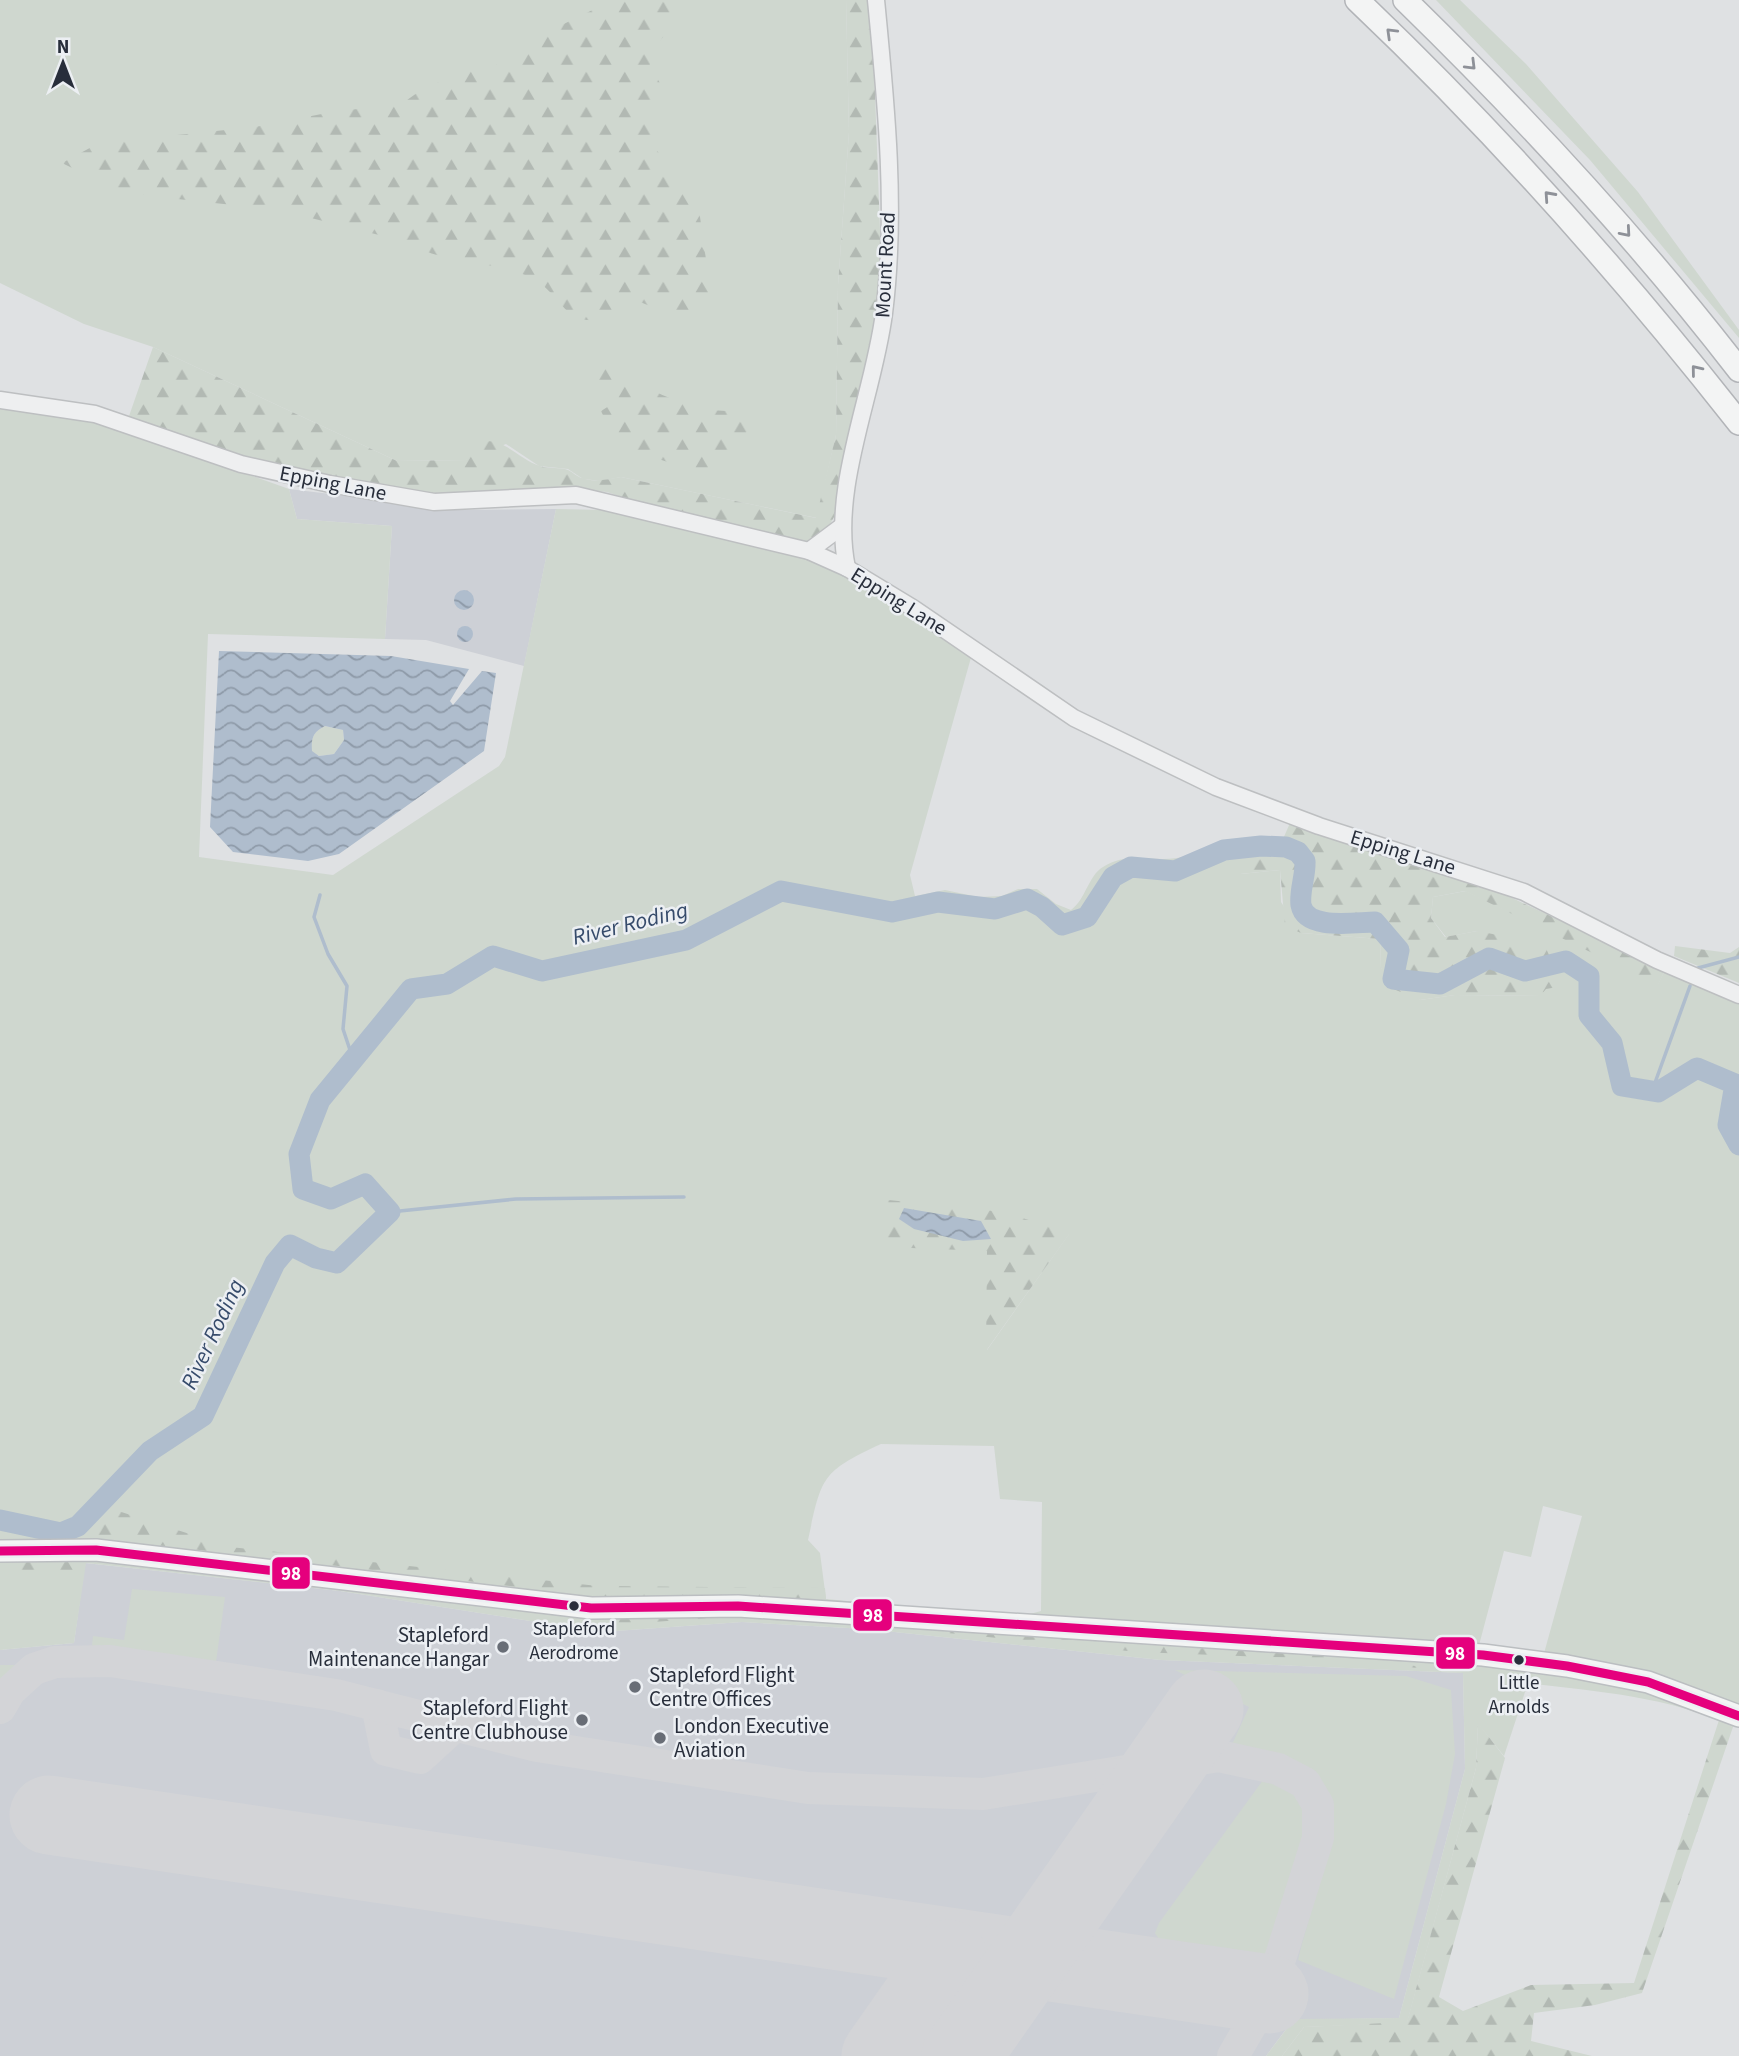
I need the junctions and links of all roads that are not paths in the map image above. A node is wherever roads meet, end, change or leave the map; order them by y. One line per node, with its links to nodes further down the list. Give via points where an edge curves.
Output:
1 (876, 0): 7 (street, Mount Road, via 889,188 887,286)
2 (1357, 0): 6 (highway, one-way to 2, via 1558,206)
3 (1405, 0): 4 (highway, one-way to 4, via 1560,158)
4 (1739, 370)
5 (0, 400): 8 (street, Epping Lane, via 95,414 241,464 330,484 434,502 576,495)
6 (1739, 423)
7 (841, 527): 8 (street); 9 (street, Mount Road)
8 (810, 551): 9 (street, Epping Lane)
9 (846, 568): 10 (street, Epping Lane, via 913,608 1059,709 1216,787 1524,892 1657,960)
10 (1739, 995)
11 (0, 1551): 12 (main road, via 96,1550 591,1608 738,1606 1483,1655 1648,1682)
12 (1739, 1717)

